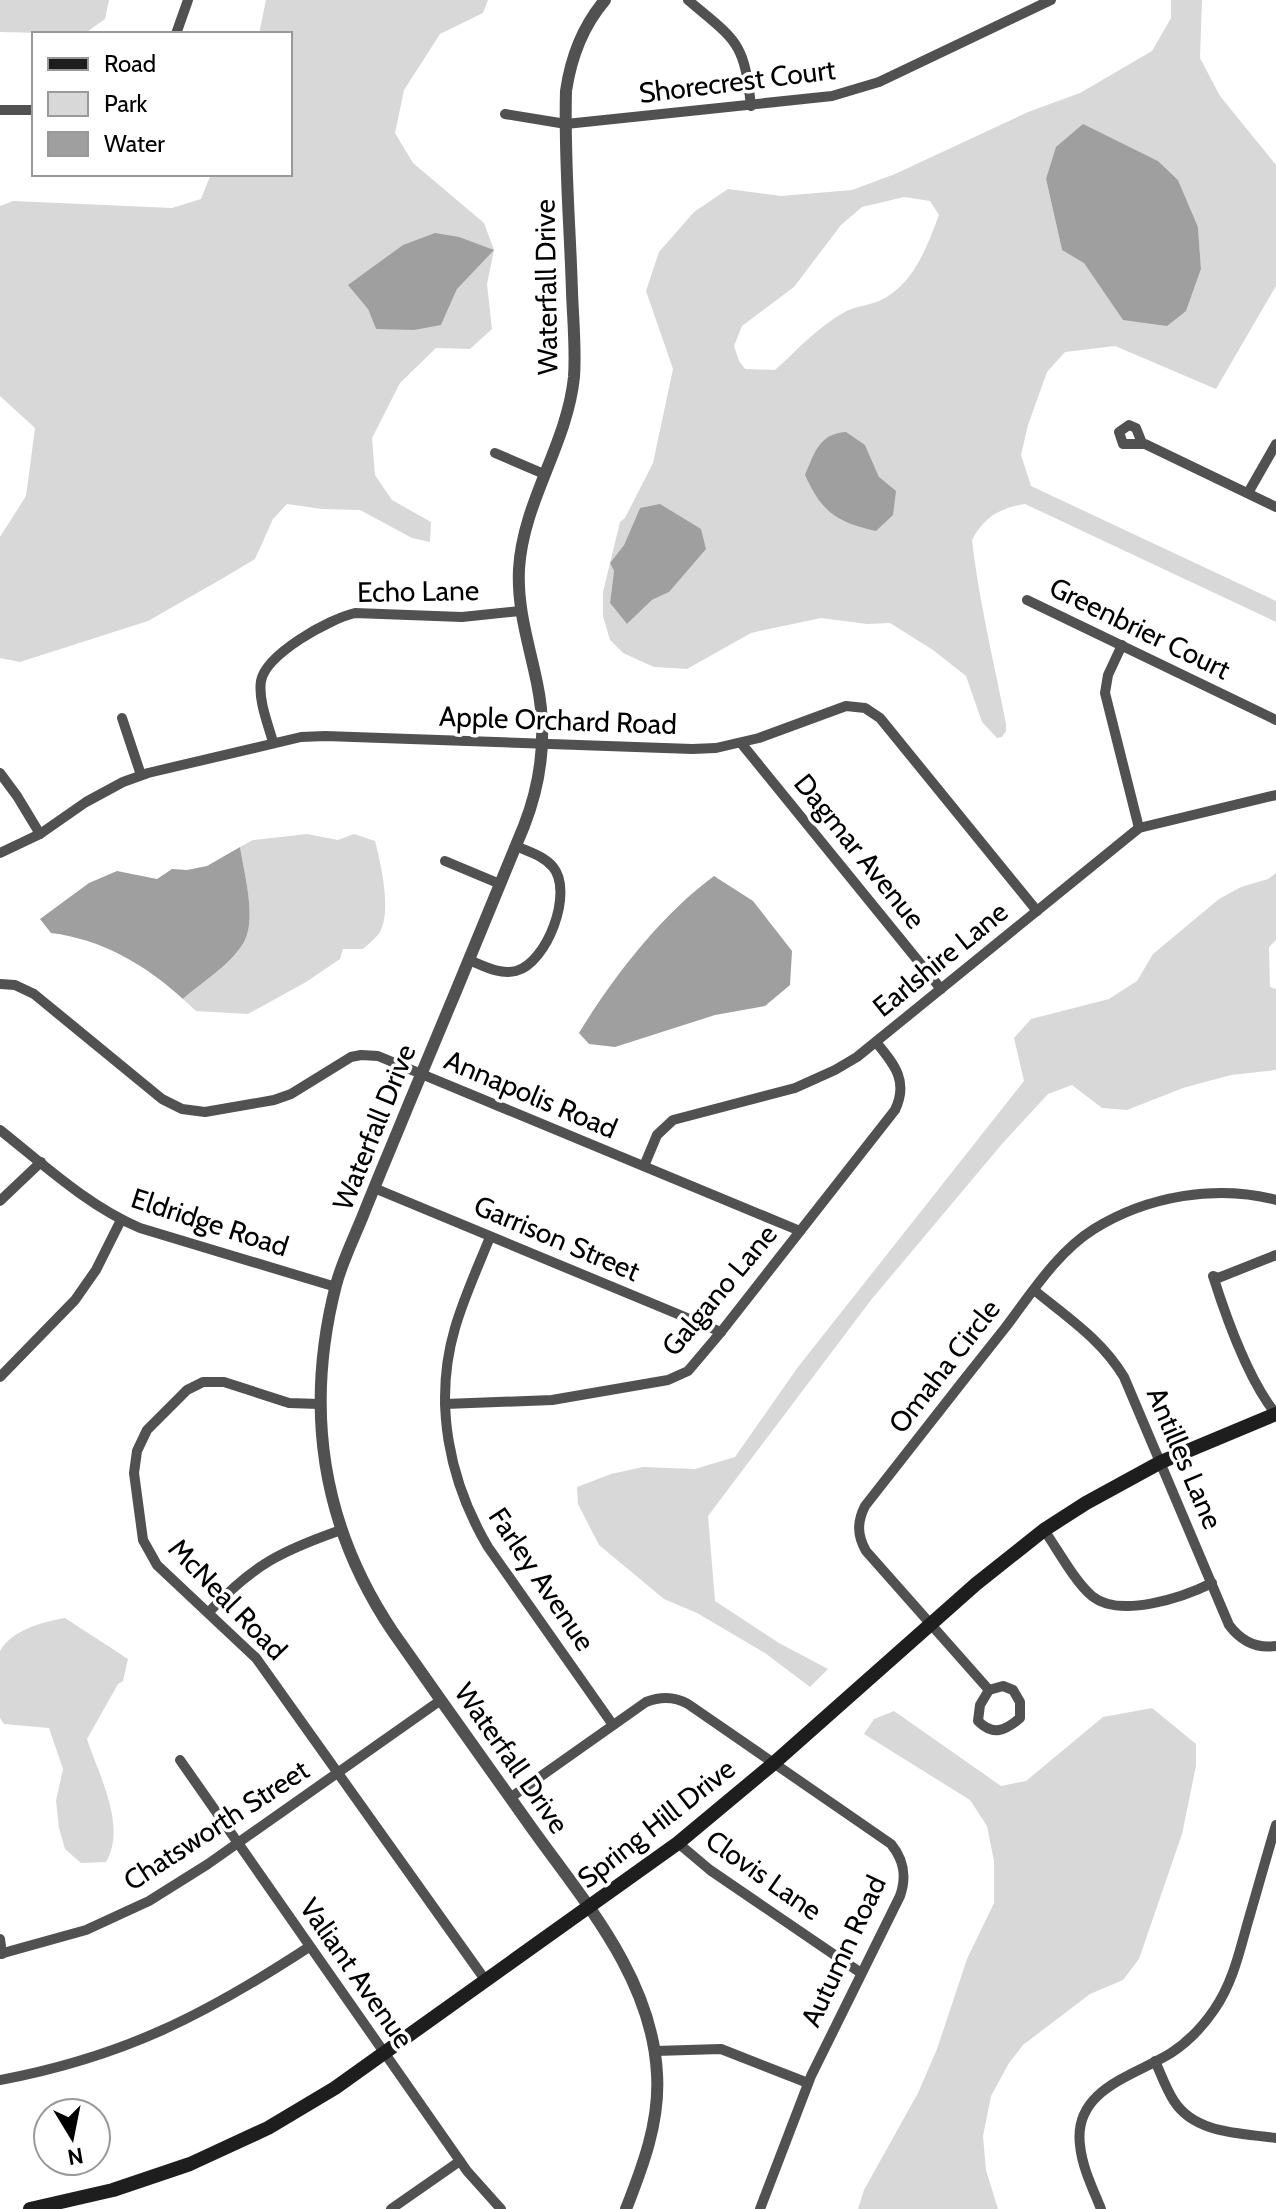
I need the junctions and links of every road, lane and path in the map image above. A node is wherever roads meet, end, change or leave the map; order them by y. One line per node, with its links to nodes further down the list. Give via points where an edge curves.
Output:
1 (188, 0): 5 (street)
2 (605, 0): 10 (street, Waterfall Drive, via 573,55)
3 (688, 0): 6 (street, via 737,45 747,68)
4 (1051, 0): 6 (street, Shorecrest Court, via 854,91)
5 (177, 32)
6 (751, 106): 10 (street, Shorecrest Court)
7 (0, 110): 8 (street)
8 (32, 110)
9 (505, 114): 10 (street, Shorecrest Court)
10 (566, 124): 14 (street, Waterfall Drive, via 574,377 564,424)
11 (1142, 443): 15 (street)
12 (1276, 444): 15 (street)
13 (495, 453): 14 (street)
14 (544, 474): 18 (street, Waterfall Drive, via 521,548)
15 (1248, 493): 16 (street)
16 (1276, 507)
17 (1027, 600): 19 (street, Greenbrier Court)
18 (520, 611): 22 (street, Echo Lane, via 462,617 355,613 338,618 279,654 266,668 261,690); 24 (street, Waterfall Drive, via 541,705)
19 (1122, 645): 21 (street, Greenbrier Court); 28 (street, via 1105,693)
20 (122, 718): 26 (street)
21 (1276, 720)
22 (273, 742): 24 (street, Apple Orchard Road, via 325,736); 26 (street, Apple Orchard Road)
23 (741, 743): 24 (street, Apple Orchard Road, via 692,749); 34 (street, Apple Orchard Road, via 846,706 873,712); 37 (street, Dagmar Avenue)
24 (542, 744): 30 (street, Waterfall Drive, via 537,788)
25 (0, 773): 29 (street)
26 (141, 775): 29 (street, Apple Orchard Road, via 105,790)
27 (1276, 795): 28 (street, Earlshire Lane)
28 (1139, 828): 34 (street, Earlshire Lane)
29 (40, 834): 31 (street, Apple Orchard Road)
30 (516, 846): 33 (street, Waterfall Drive); 35 (street, via 555,868 562,886 541,952 527,966 502,972)
31 (0, 853)
32 (445, 861): 33 (street)
33 (500, 884): 35 (street, Waterfall Drive)
34 (1037, 911): 37 (street, Earlshire Lane)
35 (469, 960): 39 (street, Waterfall Drive)
36 (0, 984): 39 (street, Annapolis Road, via 34,994 162,1099 182,1109 205,1112 282,1098 361,1055 378,1056)
37 (941, 989): 38 (street, Earlshire Lane)
38 (876, 1042): 42 (street, Earlshire Lane, via 815,1080 673,1120 657,1135); 47 (street, Galgano Lane, via 898,1071 900,1100)
39 (422, 1074): 42 (street, Annapolis Road); 43 (street, Waterfall Drive)
40 (0, 1130): 41 (street, Eldridge Road)
41 (41, 1162): 45 (street); 46 (street, Eldridge Road)
42 (644, 1166): 47 (street, Annapolis Road)
43 (374, 1188): 48 (street, Garrison Street); 50 (street, Waterfall Drive)
44 (1276, 1200): 51 (street, Omaha Circle, via 1234,1191 1155,1203 1112,1219 1076,1242)
45 (0, 1201)
46 (121, 1220): 50 (street, Eldridge Road); 53 (street, via 75,1300)
47 (800, 1231): 52 (street, Galgano Lane)
48 (490, 1237): 52 (street, Garrison Street); 55 (street, Farley Avenue, via 454,1332)
49 (1276, 1255): 56 (street, via 1213,1276 1265,1400)
50 (336, 1287): 54 (street, Waterfall Drive)
51 (1034, 1290): 57 (street, Antilles Lane, via 1091,1335 1116,1364); 62 (street, Omaha Circle, via 861,1514 859,1533 866,1551)
52 (721, 1332): 55 (street, Galgano Lane, via 696,1364 668,1380 552,1400)
53 (0, 1377)
54 (319, 1404): 58 (street, Waterfall Drive, via 324,1461); 61 (street, McNeal Road, via 289,1403 224,1382 203,1382 181,1395 141,1441 134,1473 143,1540 157,1565)
55 (445, 1404): 66 (street, Farley Avenue, via 456,1478 476,1526)
56 (1276, 1414): 57 (main road, Spring Hill Drive)
57 (1161, 1462): 59 (main road, Spring Hill Drive); 60 (street, Antilles Lane)
58 (341, 1530): 61 (street, via 255,1568); 65 (street, Waterfall Drive, via 378,1610)
59 (1044, 1530): 60 (street, via 1087,1592 1103,1603 1153,1603); 62 (main road, Spring Hill Drive)
60 (1212, 1583): 63 (street, Antilles Lane, via 1235,1633 1250,1644)
61 (209, 1612): 69 (street, McNeal Road, via 256,1658)
62 (931, 1624): 64 (street, Omaha Circle); 68 (main road, Spring Hill Drive)
63 (1276, 1646)
64 (989, 1690): 64 (street, Omaha Circle, via 1003,1686 1020,1702 1020,1718 1010,1727 987,1730 978,1721)
65 (441, 1700): 69 (street, Chatsworth Street); 70 (street, Waterfall Drive)
66 (613, 1725): 68 (street, Autumn Road, via 646,1702 673,1698); 70 (street)
67 (180, 1760): 73 (street, Valiant Avenue)
68 (774, 1763): 72 (main road, Spring Hill Drive); 78 (street, Autumn Road, via 891,1844 901,1859 903,1888)
69 (338, 1773): 73 (street, Chatsworth Street); 79 (street, McNeal Road)
70 (510, 1798): 74 (street, Waterfall Drive)
71 (1276, 1825): 82 (street, via 1224,1994 1190,2038)
72 (678, 1843): 74 (main road, Spring Hill Drive); 78 (street, Clovis Lane)
73 (237, 1844): 76 (street, Valiant Avenue); 77 (street, Chatsworth Street, via 119,1916 58,1940)
74 (588, 1909): 79 (main road, Spring Hill Drive); 80 (street, Waterfall Drive, via 635,1983)
75 (0, 1939): 77 (street)
76 (309, 1947): 81 (street, Valiant Avenue); 83 (street, via 176,2026 107,2054)
77 (1, 1954)
78 (861, 1973): 84 (street, Autumn Road)
79 (486, 1981): 81 (main road, Spring Hill Drive)
80 (655, 2051): 84 (street, via 721,2049); 90 (street, Waterfall Drive, via 654,2122)
81 (384, 2053): 86 (street, Valiant Avenue); 87 (main road, Spring Hill Drive, via 303,2108 228,2148 139,2182)
82 (1155, 2061): 85 (street, via 1172,2098 1192,2120); 92 (street, via 1106,2087 1084,2113 1080,2147)
83 (0, 2080)
84 (808, 2083): 91 (street, Autumn Road)
85 (1276, 2138)
86 (460, 2161): 88 (street); 89 (street, Valiant Avenue)
87 (30, 2209)
88 (391, 2209)
89 (501, 2209)
90 (626, 2209)
91 (760, 2209)
92 (1101, 2209)

